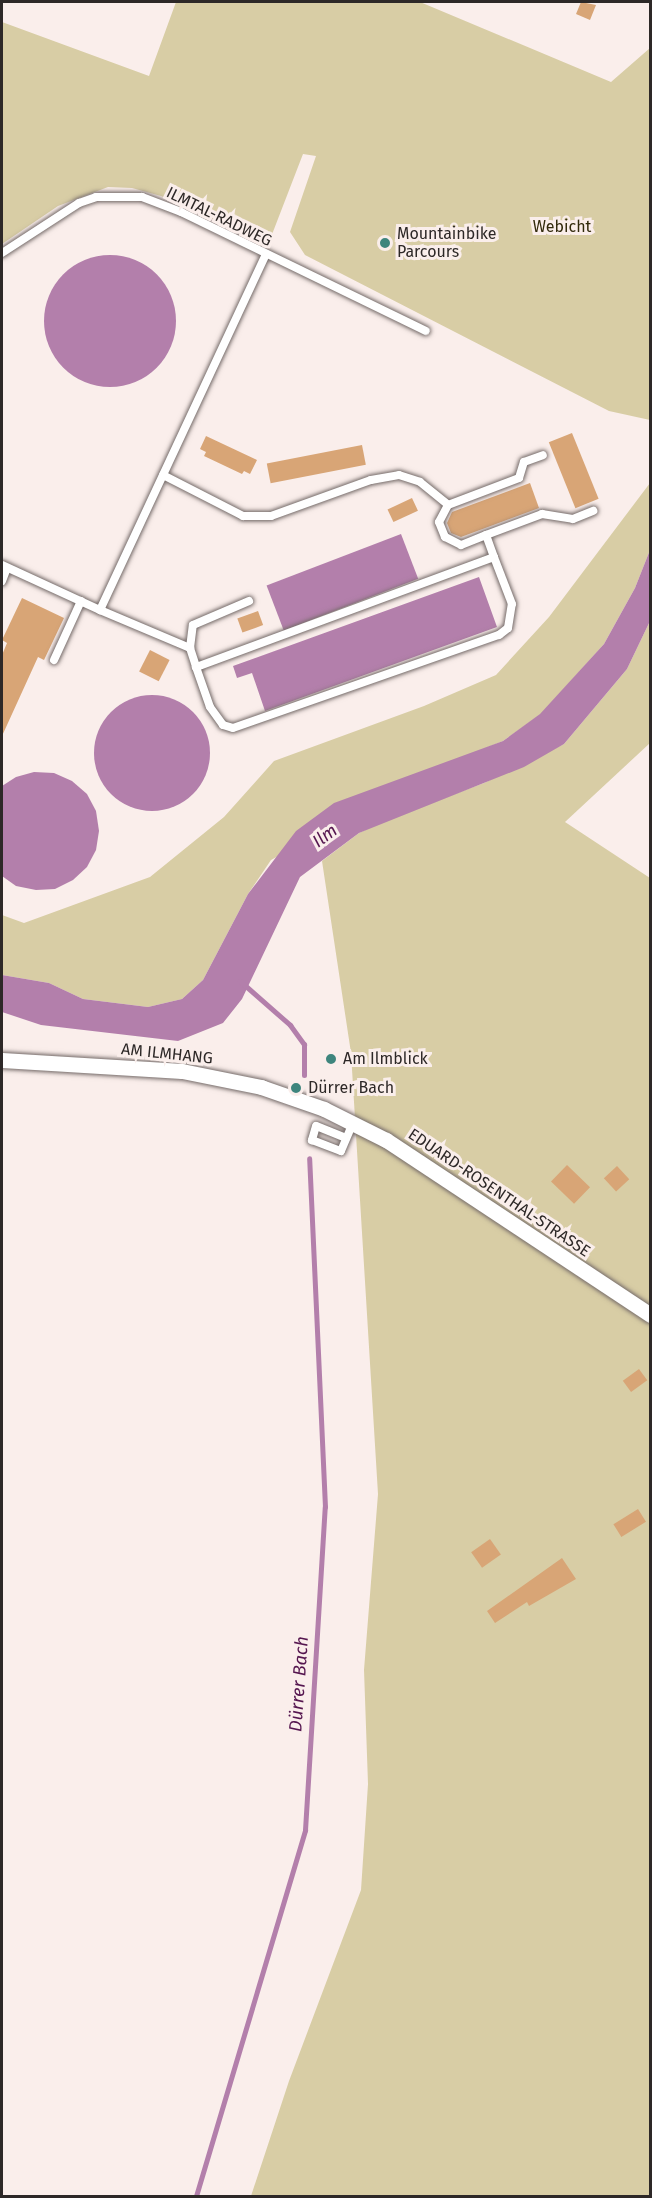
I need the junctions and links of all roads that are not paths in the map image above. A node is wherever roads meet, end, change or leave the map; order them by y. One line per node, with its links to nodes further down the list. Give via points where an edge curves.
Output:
1 (2, 253): 2 (lane, ILMTAL-RADWEG, via 80,203 96,197 128,195 170,207)
2 (266, 254): 3 (lane, ILMTAL-RADWEG); 5 (lane)
3 (426, 331)
4 (543, 455): 6 (lane, via 524,462 519,478)
5 (163, 475): 6 (lane, via 243,516 271,516 372,480 399,475 420,482); 14 (lane)
6 (448, 505): 8 (lane, via 439,522 445,537 461,544)
7 (593, 511): 8 (lane, via 573,519 542,514)
8 (486, 535): 9 (lane)
9 (494, 557): 17 (lane); 17 (lane, via 512,604 508,628 499,635 242,728 224,725 216,717)
10 (4, 566): 11 (lane); 12 (lane)
11 (2, 581)
12 (81, 601): 14 (lane); 16 (lane)
13 (249, 601): 15 (lane, via 193,626)
14 (100, 610): 15 (lane)
15 (190, 648): 17 (lane)
16 (54, 660)
17 (196, 667)
18 (2, 1060): 19 (street, AM ILMHANG, via 182,1071 261,1087)
19 (324, 1109): 20 (street, EDUARD-ROSENTHAL-STRASSE)
20 (353, 1121): 21 (lane); 22 (street, EDUARD-ROSENTHAL-STRASSE)
21 (346, 1138)
22 (651, 1316)

